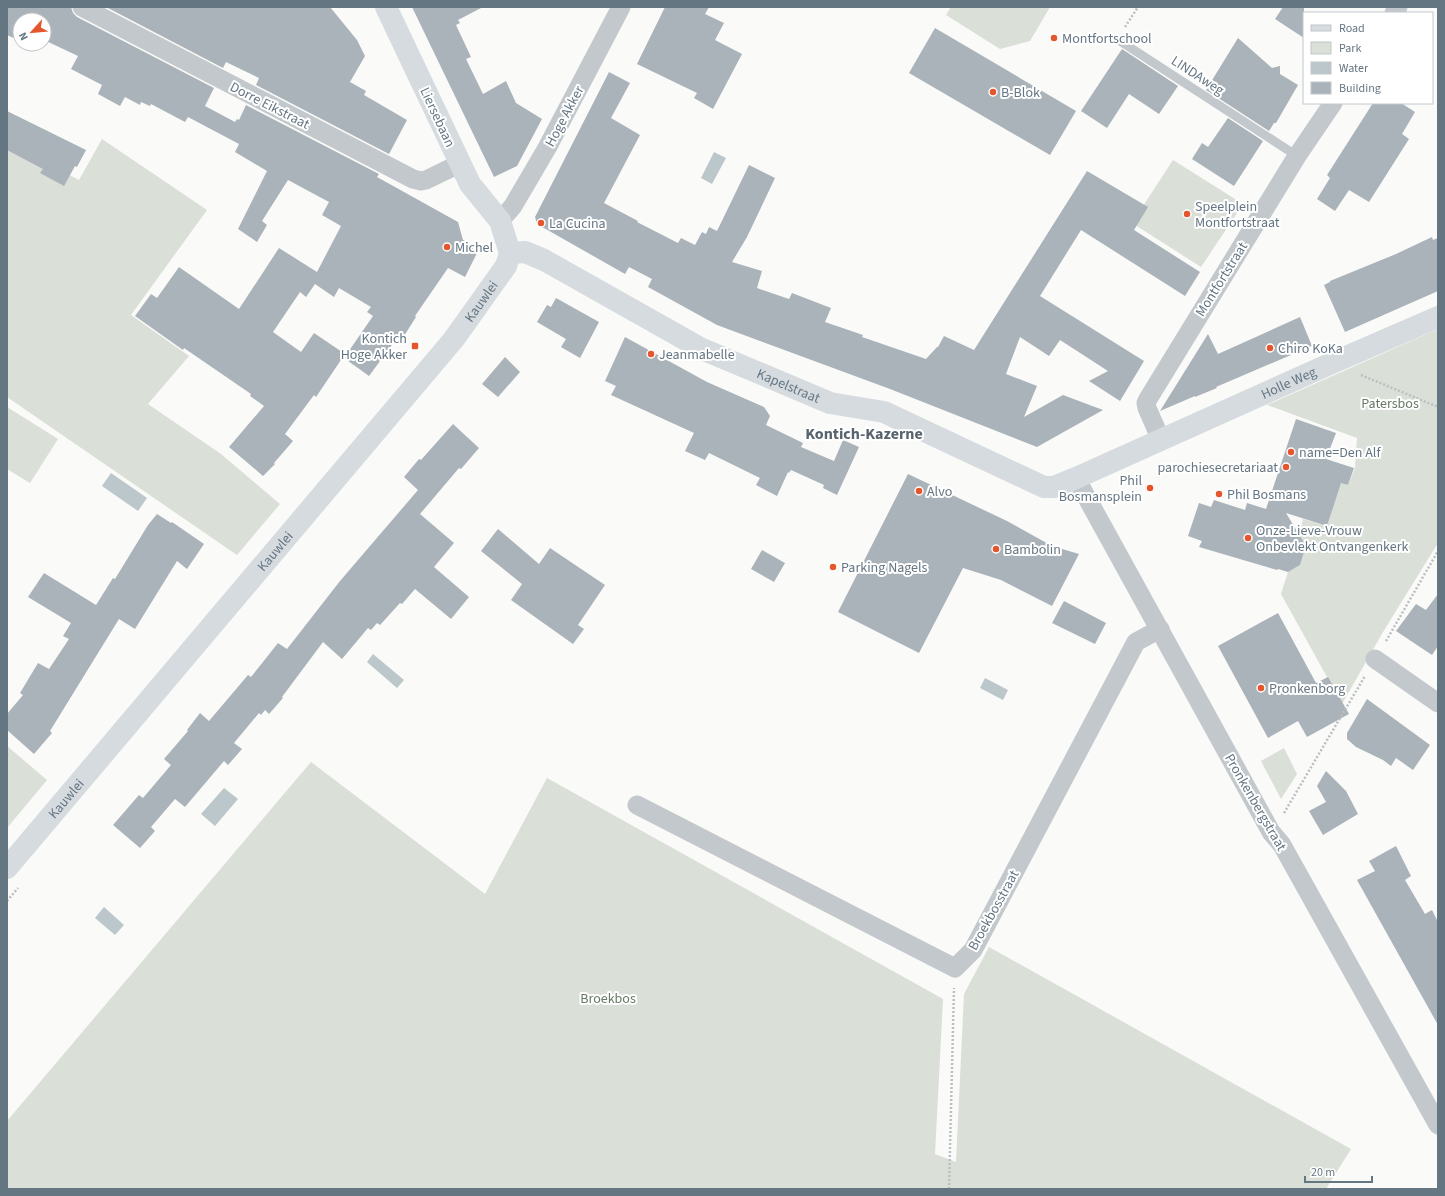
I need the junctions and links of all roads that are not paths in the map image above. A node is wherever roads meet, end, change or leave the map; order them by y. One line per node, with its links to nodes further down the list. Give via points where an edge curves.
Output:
1 (82, 7): 7 (street, Dorre Eikstraat, via 413,179 426,180)
2 (386, 7): 7 (street, Liersebaan)
3 (620, 7): 8 (street, Hoge Akker, via 547,148 513,206)
4 (1117, 39): 6 (lane, LINDAweg)
5 (1332, 104): 6 (street, Montfortstraat)
6 (1297, 156): 11 (street, Montfortstraat, via 1146,403)
7 (459, 164): 8 (street, Liersebaan, via 470,184)
8 (500, 221): 9 (street)
9 (510, 253): 12 (street, Kapelstraat, via 525,252 544,260 702,349 830,403 884,412 1044,487 1054,487); 17 (street, Kauwlei, via 506,266 454,339)
10 (1438, 317): 11 (street, Holle Weg)
11 (1161, 440): 12 (street, Kapelstraat)
12 (1076, 478): 13 (street, Pronkenbergstraat)
13 (1160, 629): 16 (street, Broekbosstraat, via 1136,642 972,950 955,968); 18 (street, Pronkenbergstraat, via 1271,832 1282,845)
14 (1375, 659): 15 (street)
15 (1438, 704)
16 (637, 805)
17 (7, 868)
18 (1438, 1125)

